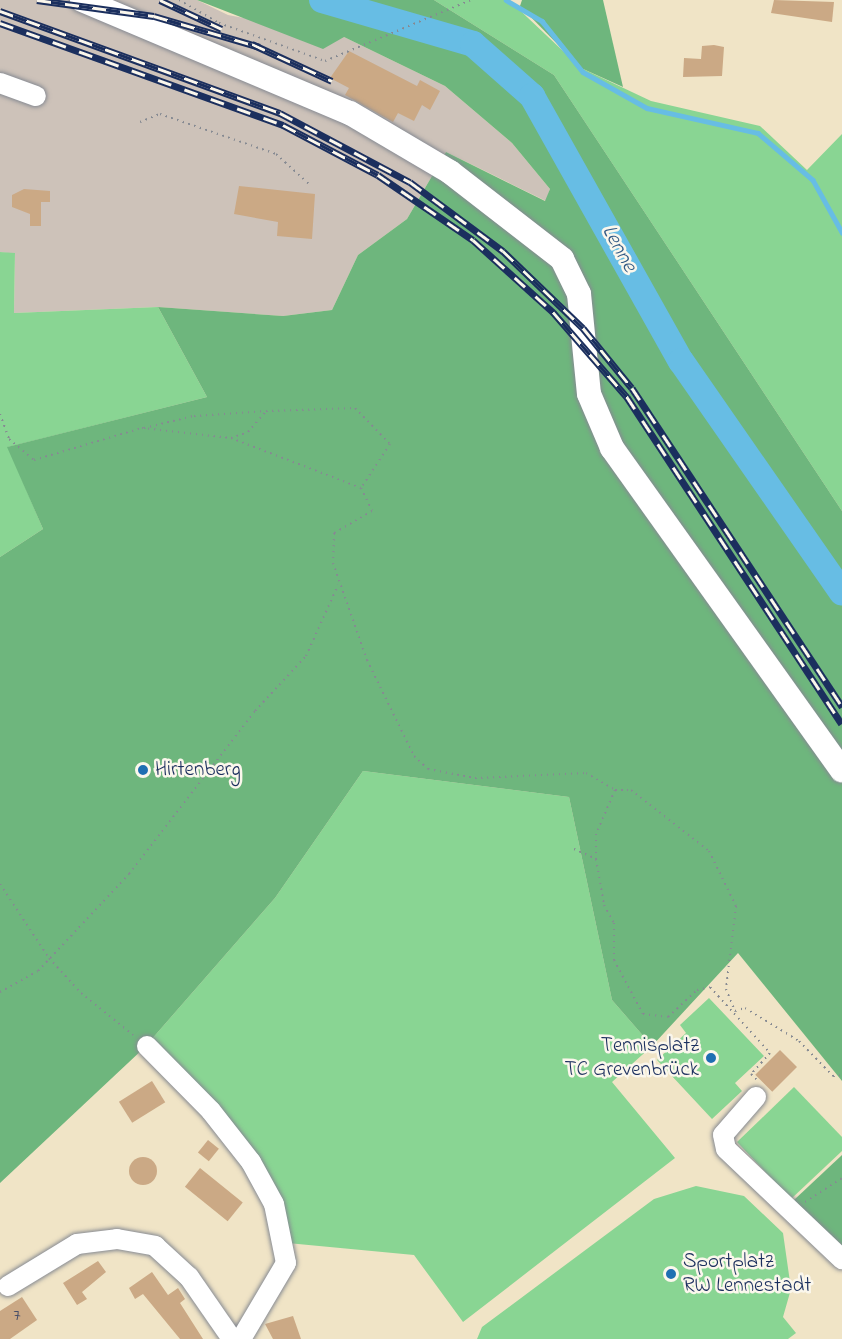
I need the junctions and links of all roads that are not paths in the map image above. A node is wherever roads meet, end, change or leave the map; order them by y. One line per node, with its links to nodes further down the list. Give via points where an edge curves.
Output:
1 (82, 0): 4 (main road, via 350,113 450,172 554,252 579,294 588,394 612,448)
2 (0, 83): 3 (street)
3 (36, 96)
4 (842, 770)
5 (147, 1046): 10 (street, via 218,1120 251,1162 274,1204 286,1263)
6 (756, 1097): 7 (street, via 723,1134 737,1162)
7 (842, 1259)
8 (8, 1286): 9 (street, via 77,1244 117,1239 155,1246 189,1277)
9 (232, 1339)
10 (241, 1339)

